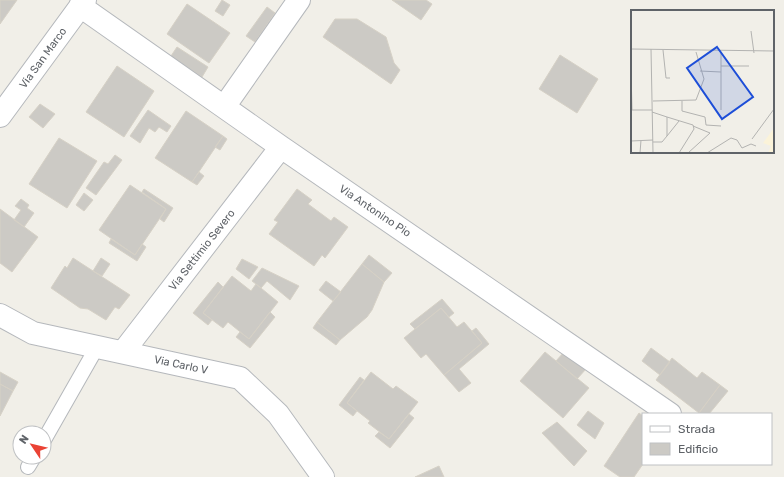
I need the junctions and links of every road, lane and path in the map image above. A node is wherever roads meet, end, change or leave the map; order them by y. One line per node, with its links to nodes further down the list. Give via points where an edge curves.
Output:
1 (299, 0): 3 (street)
2 (83, 3): 3 (street, Via Antonino Pio); 4 (street, Via San Marco)
3 (224, 107): 5 (street, Via Antonino Pio)
4 (0, 116)
5 (282, 147): 8 (street, Via Settimio Severo); 9 (street, Via Antonino Pio)
6 (0, 315): 7 (street, Via Carlo V, via 33,333)
7 (97, 347): 8 (street, Via Carlo V); 10 (lane)
8 (123, 352): 11 (street, Via Carlo V, via 240,378 278,414)
9 (669, 413)
10 (52, 426)
11 (323, 477)

